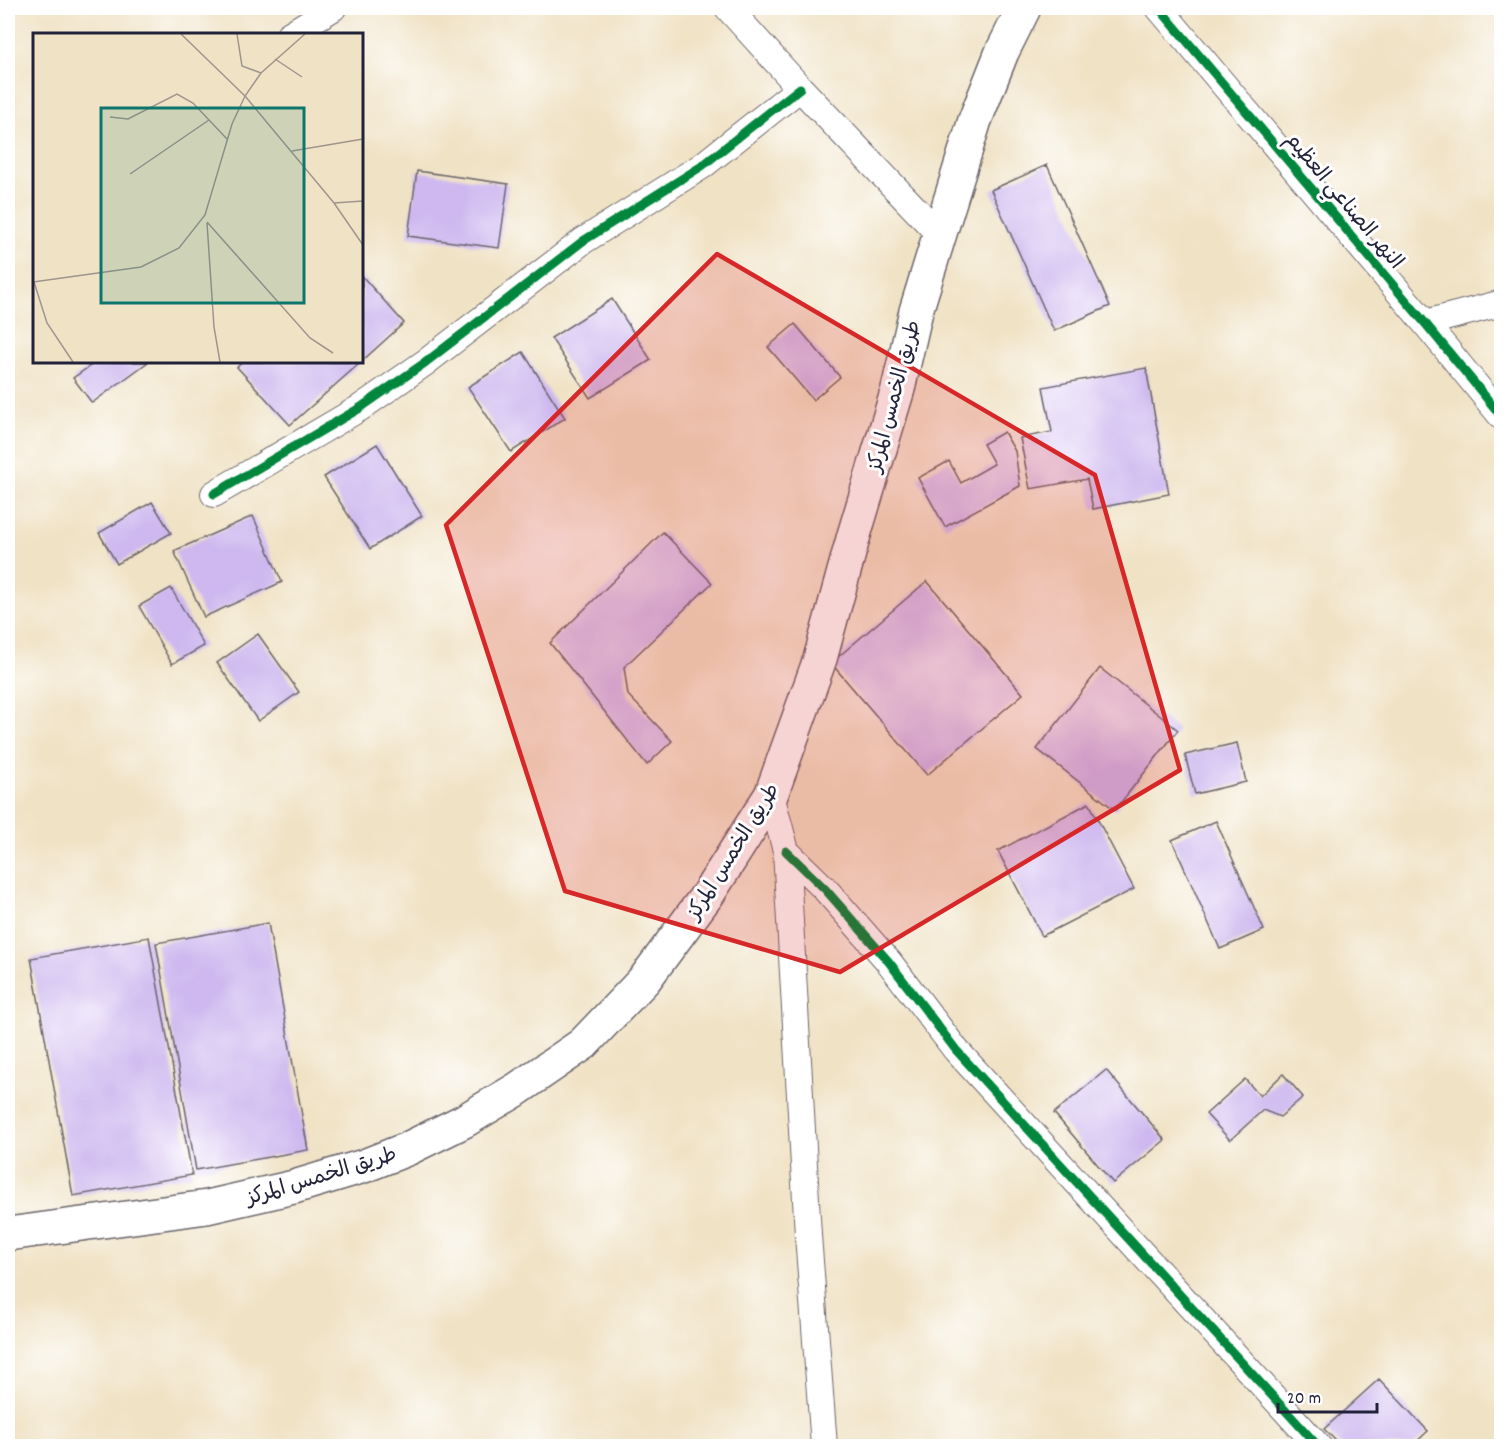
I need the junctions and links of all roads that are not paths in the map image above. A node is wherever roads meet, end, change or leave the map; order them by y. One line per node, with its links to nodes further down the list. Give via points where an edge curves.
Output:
1 (333, 8): 5 (street)
2 (728, 8): 6 (street)
3 (1024, 8): 7 (main road, طريق الخمس المركز, via 975,120)
4 (1159, 8): 9 (street, النهر الصناعي العظيم)
5 (292, 33)
6 (800, 88): 7 (street); 11 (street, via 702,166 583,241 426,362)
7 (939, 234): 12 (main road, طريق الخمس المركز, via 820,659)
8 (1502, 303): 9 (street)
9 (1425, 323): 10 (street, النهر الصناعي العظيم)
10 (1502, 417)
11 (214, 494)
12 (771, 795): 13 (street); 14 (main road, طريق الخمس المركز, via 708,894 645,979 583,1044 464,1121 364,1166 294,1187 207,1207)
13 (786, 851): 15 (street); 16 (street, via 889,962 956,1050)
14 (8, 1234)
15 (824, 1446)
16 (1318, 1446)

